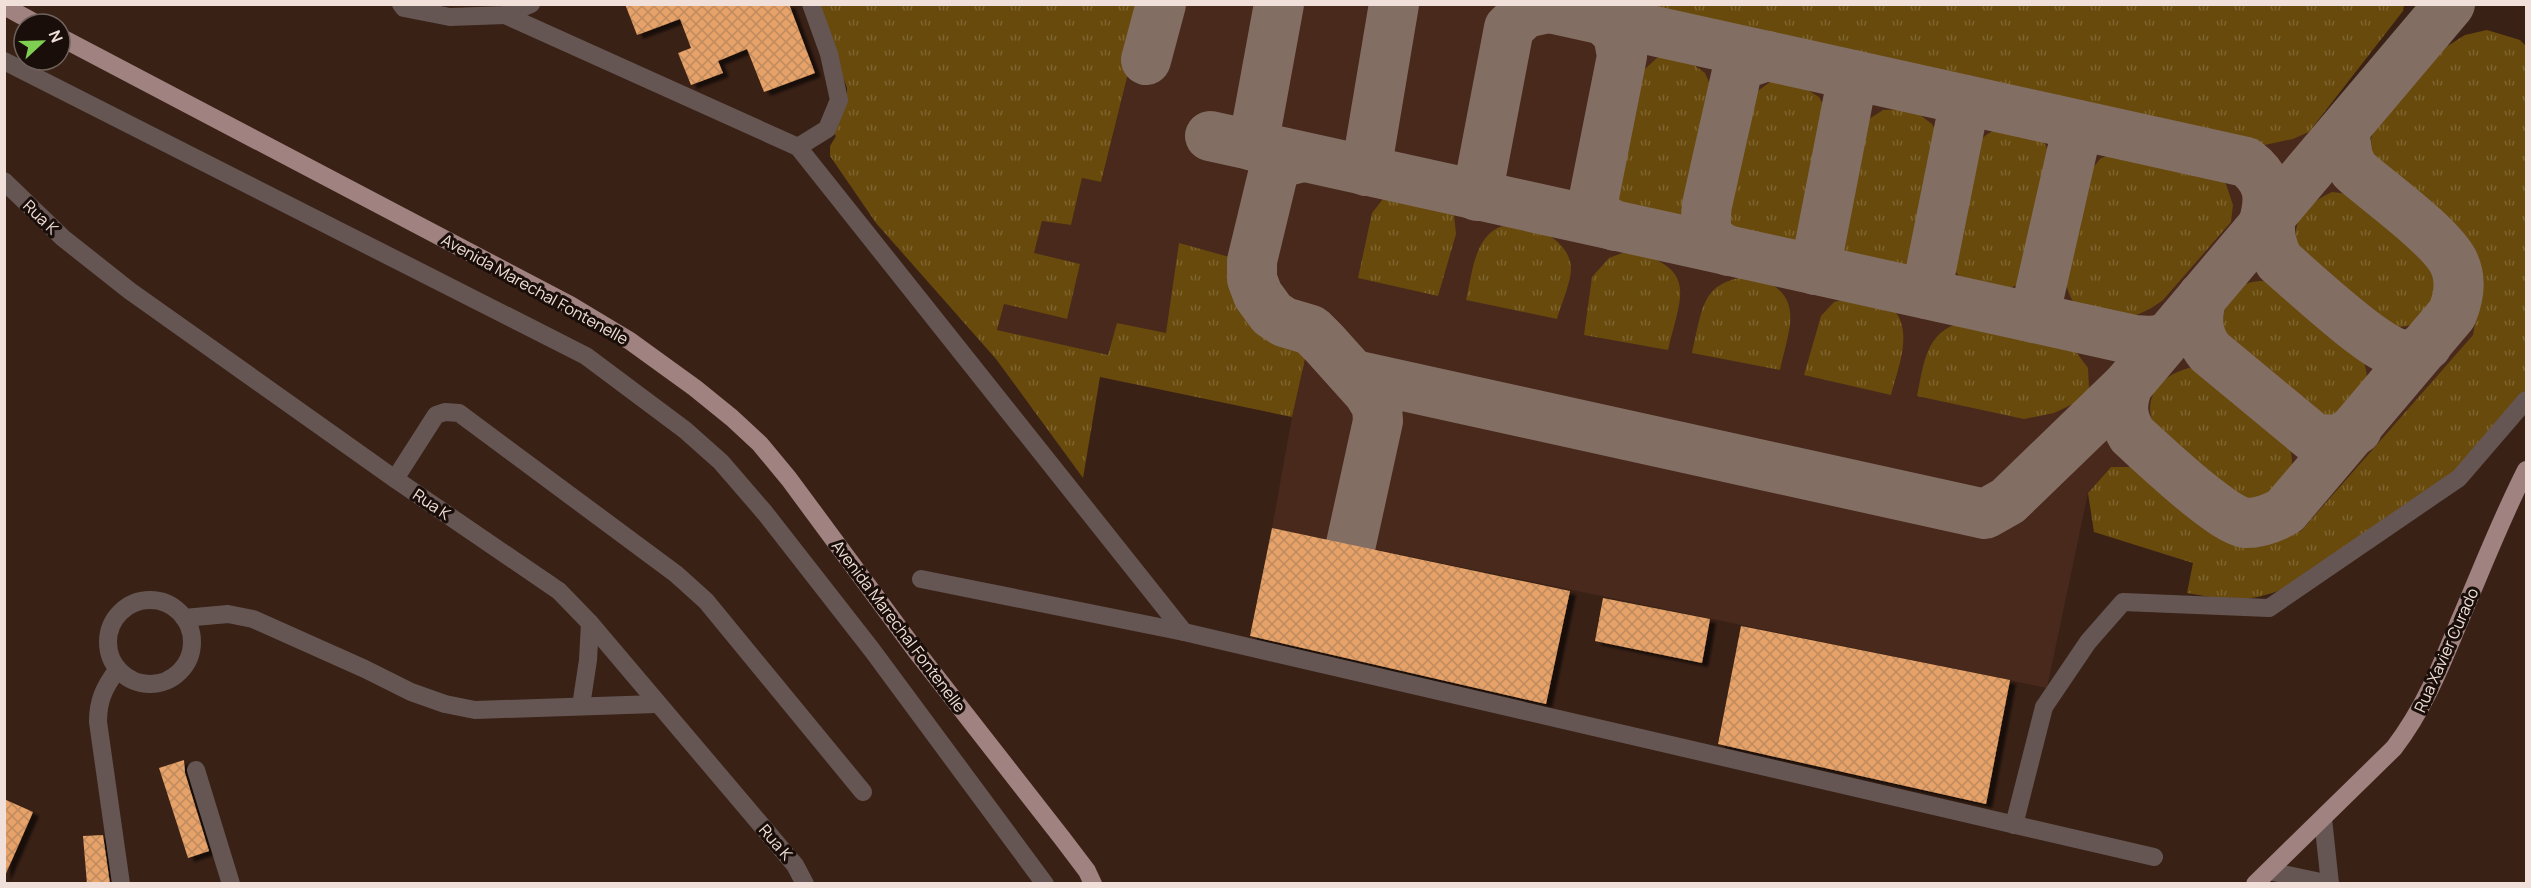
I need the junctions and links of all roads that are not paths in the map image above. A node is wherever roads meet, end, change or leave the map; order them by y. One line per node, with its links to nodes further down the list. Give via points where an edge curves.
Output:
1 (401, 4): 4 (street, via 404,8 450,17)
2 (531, 4): 4 (street)
3 (812, 4): 7 (street, via 839,100 827,129)
4 (505, 15): 7 (street)
5 (72, 43): 29 (main road, Avenida Marechal Fontenelle, via 570,305 630,341 732,418 789,479 1087,871)
6 (4, 61): 28 (street, via 586,356 686,430 721,462 759,506)
7 (798, 147): 15 (street)
8 (4, 181): 11 (street, Rua K, via 63,238 130,291)
9 (2526, 400): 22 (street, via 2459,478 2269,608 2123,602 2088,642 2044,707)
10 (2526, 470): 21 (main road, Rua Xavier Curado, via 2412,725)
11 (395, 478): 14 (street, Rua K, via 559,591); 20 (street, via 436,415 459,413 676,574 706,601)
12 (921, 579): 15 (street)
13 (184, 618): 16 (street, via 193,640 190,657 181,672 166,682 148,685 131,681); 16 (street, via 174,607 155,599 134,602 117,613 108,631 108,652); 18 (street, via 228,614 253,619 445,704 475,710)
14 (590, 623): 17 (street, Rua K); 18 (street)
15 (1184, 632): 22 (street)
16 (117, 670): 25 (street, via 98,703 98,722)
17 (656, 704): 18 (street); 27 (street, Rua K, via 795,865)
18 (581, 706)
19 (196, 770): 26 (street)
20 (862, 792)
21 (2323, 819): 24 (main road, Rua Xavier Curado); 31 (street)
22 (2014, 825): 23 (street)
23 (2154, 857)
24 (2269, 871): 30 (main road, Rua Xavier Curado); 31 (street)
25 (122, 884)
26 (231, 884)
27 (806, 884)
28 (1045, 884)
29 (1093, 884)
30 (2255, 884)
31 (2330, 884)

